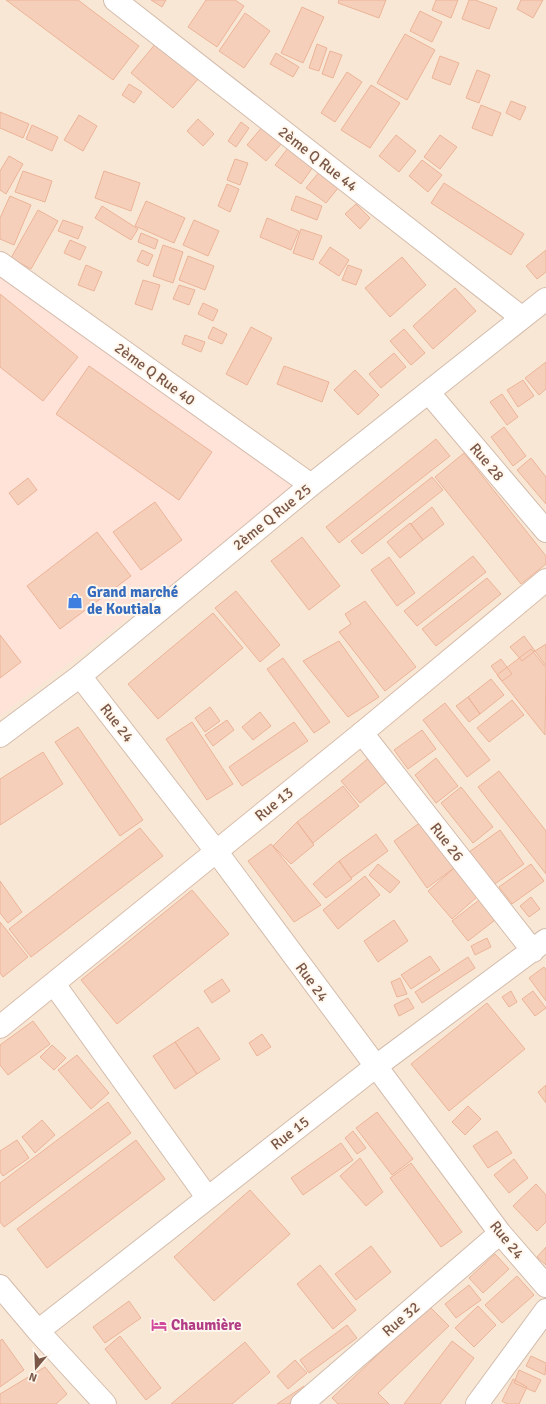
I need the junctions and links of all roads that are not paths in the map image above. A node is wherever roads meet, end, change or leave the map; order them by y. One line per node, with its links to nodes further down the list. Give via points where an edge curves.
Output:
1 (115, 0): 4 (street, 2ème Q Rue 44)
2 (0, 262): 6 (street, 2ème Q Rue 40)
3 (546, 299): 4 (street, 2ème Q Rue 25)
4 (521, 317): 5 (street, 2ème Q Rue 25)
5 (429, 393): 6 (street, 2ème Q Rue 25); 7 (street, Rue 28)
6 (311, 485): 9 (street, 2ème Q Rue 25)
7 (546, 531)
8 (546, 580): 10 (street, Rue 13)
9 (80, 676): 11 (street, 2ème Q Rue 25); 12 (street, Rue 24)
10 (362, 733): 12 (street, Rue 13); 13 (street, Rue 26)
11 (0, 736)
12 (216, 851): 14 (street, Rue 13); 16 (street, Rue 24)
13 (540, 945): 16 (street, Rue 15)
14 (54, 984): 15 (street, Rue 13); 17 (street)
15 (0, 1027)
16 (375, 1067): 17 (street, Rue 15); 18 (street, Rue 24)
17 (207, 1197): 22 (street, Rue 15)
18 (500, 1233): 20 (street, Rue 24); 24 (street, Rue 32)
19 (0, 1286): 22 (street)
20 (546, 1286)
21 (546, 1310): 25 (street)
22 (38, 1331): 23 (street)
23 (105, 1404)
24 (302, 1404)
25 (477, 1404)

